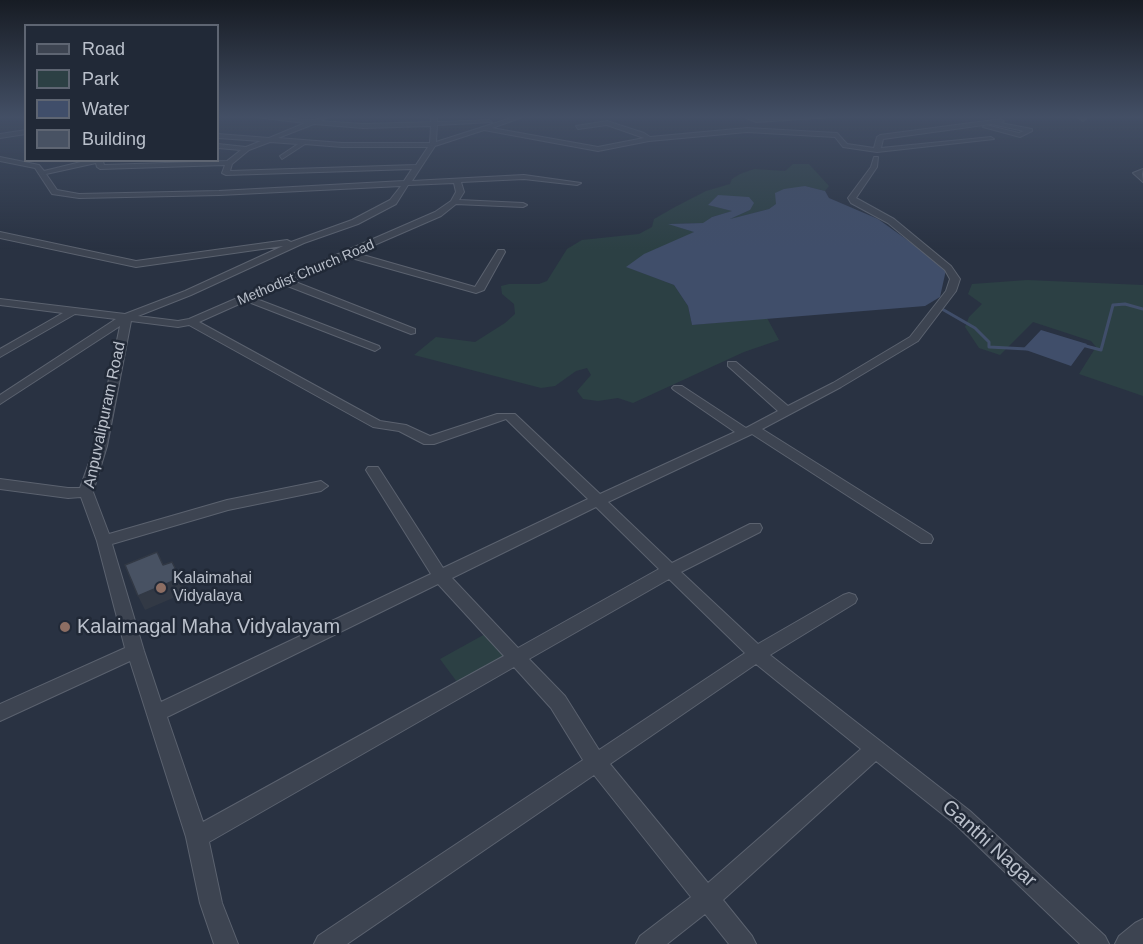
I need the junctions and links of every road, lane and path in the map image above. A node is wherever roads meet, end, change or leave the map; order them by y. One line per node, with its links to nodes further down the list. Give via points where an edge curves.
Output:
1 (8, 161): 10 (street)
2 (232, 161): 8 (street)
3 (421, 161): 9 (street)
4 (875, 161): 36 (street, via 852,198 891,221 948,268 955,279 951,291 914,339)
5 (56, 162): 10 (street)
6 (89, 162): 10 (street)
7 (101, 162): 8 (street, via 100,167)
8 (229, 163): 12 (street, via 226,173)
9 (416, 167): 12 (street); 15 (street)
10 (40, 169): 17 (street, via 55,192 63,195)
11 (1143, 171): 14 (street, via 1137,173)
12 (236, 175): 17 (street)
13 (457, 180): 15 (street); 16 (street, via 535,177); 18 (street, via 460,192)
14 (1143, 180)
15 (406, 182): 17 (street); 21 (street, via 393,202 355,222)
16 (577, 183)
17 (227, 193)
18 (454, 202): 19 (street); 23 (street, Methodist Church Road, via 438,214)
19 (523, 205)
20 (0, 235): 21 (street, via 136,264)
21 (301, 241): 28 (street)
22 (501, 252): 23 (street, via 481,288 476,290)
23 (348, 254): 24 (street, Methodist Church Road)
24 (284, 281): 25 (street, Methodist Church Road); 30 (street)
25 (246, 298): 29 (street, Methodist Church Road); 31 (street)
26 (0, 302): 27 (street, Methodist Church Road)
27 (72, 312): 28 (street, Methodist Church Road); 32 (street)
28 (127, 317): 29 (street, Methodist Church Road, via 178,324); 35 (street); 41 (street, Anpuvalipuram Road, via 101,446)
29 (191, 322): 42 (street, Ganthi Nagar, via 377,424 402,428 429,441 506,417)
30 (411, 332)
31 (375, 348)
32 (0, 354)
33 (732, 364): 36 (street)
34 (678, 388): 37 (street)
35 (0, 400)
36 (786, 411): 37 (street)
37 (749, 431): 42 (street); 44 (street)
38 (373, 470): 47 (street)
39 (0, 484): 41 (street, via 68,494)
40 (321, 486): 45 (street, via 227,505)
41 (86, 492): 45 (street, Anpuvalipuram Road)
42 (597, 501): 46 (street, Ganthi Nagar); 47 (street)
43 (755, 528): 46 (street)
44 (926, 539)
45 (104, 541): 49 (street, Anpuvalipuram Road)
46 (671, 570): 50 (street, Ganthi Nagar); 51 (street)
47 (441, 577): 51 (street); 53 (street)
48 (849, 599): 50 (street)
49 (135, 651): 52 (street); 53 (street, Anpuvalipuram Road)
50 (756, 654): 54 (street, Ganthi Nagar); 55 (street)
51 (517, 656): 55 (street, via 558,702); 56 (street)
52 (0, 712)
53 (157, 714): 56 (street, Anpuvalipuram Road)
54 (876, 748): 57 (street); 63 (street, Ganthi Nagar, via 963,818)
55 (595, 761): 57 (street); 60 (street)
56 (197, 837): 59 (street, Anpuvalipuram Road, via 211,903)
57 (708, 898): 61 (street); 62 (street)
58 (1143, 931): 64 (street)
59 (226, 944)
60 (326, 944)
61 (648, 944)
62 (744, 944)
63 (1097, 944)
64 (1127, 944)

